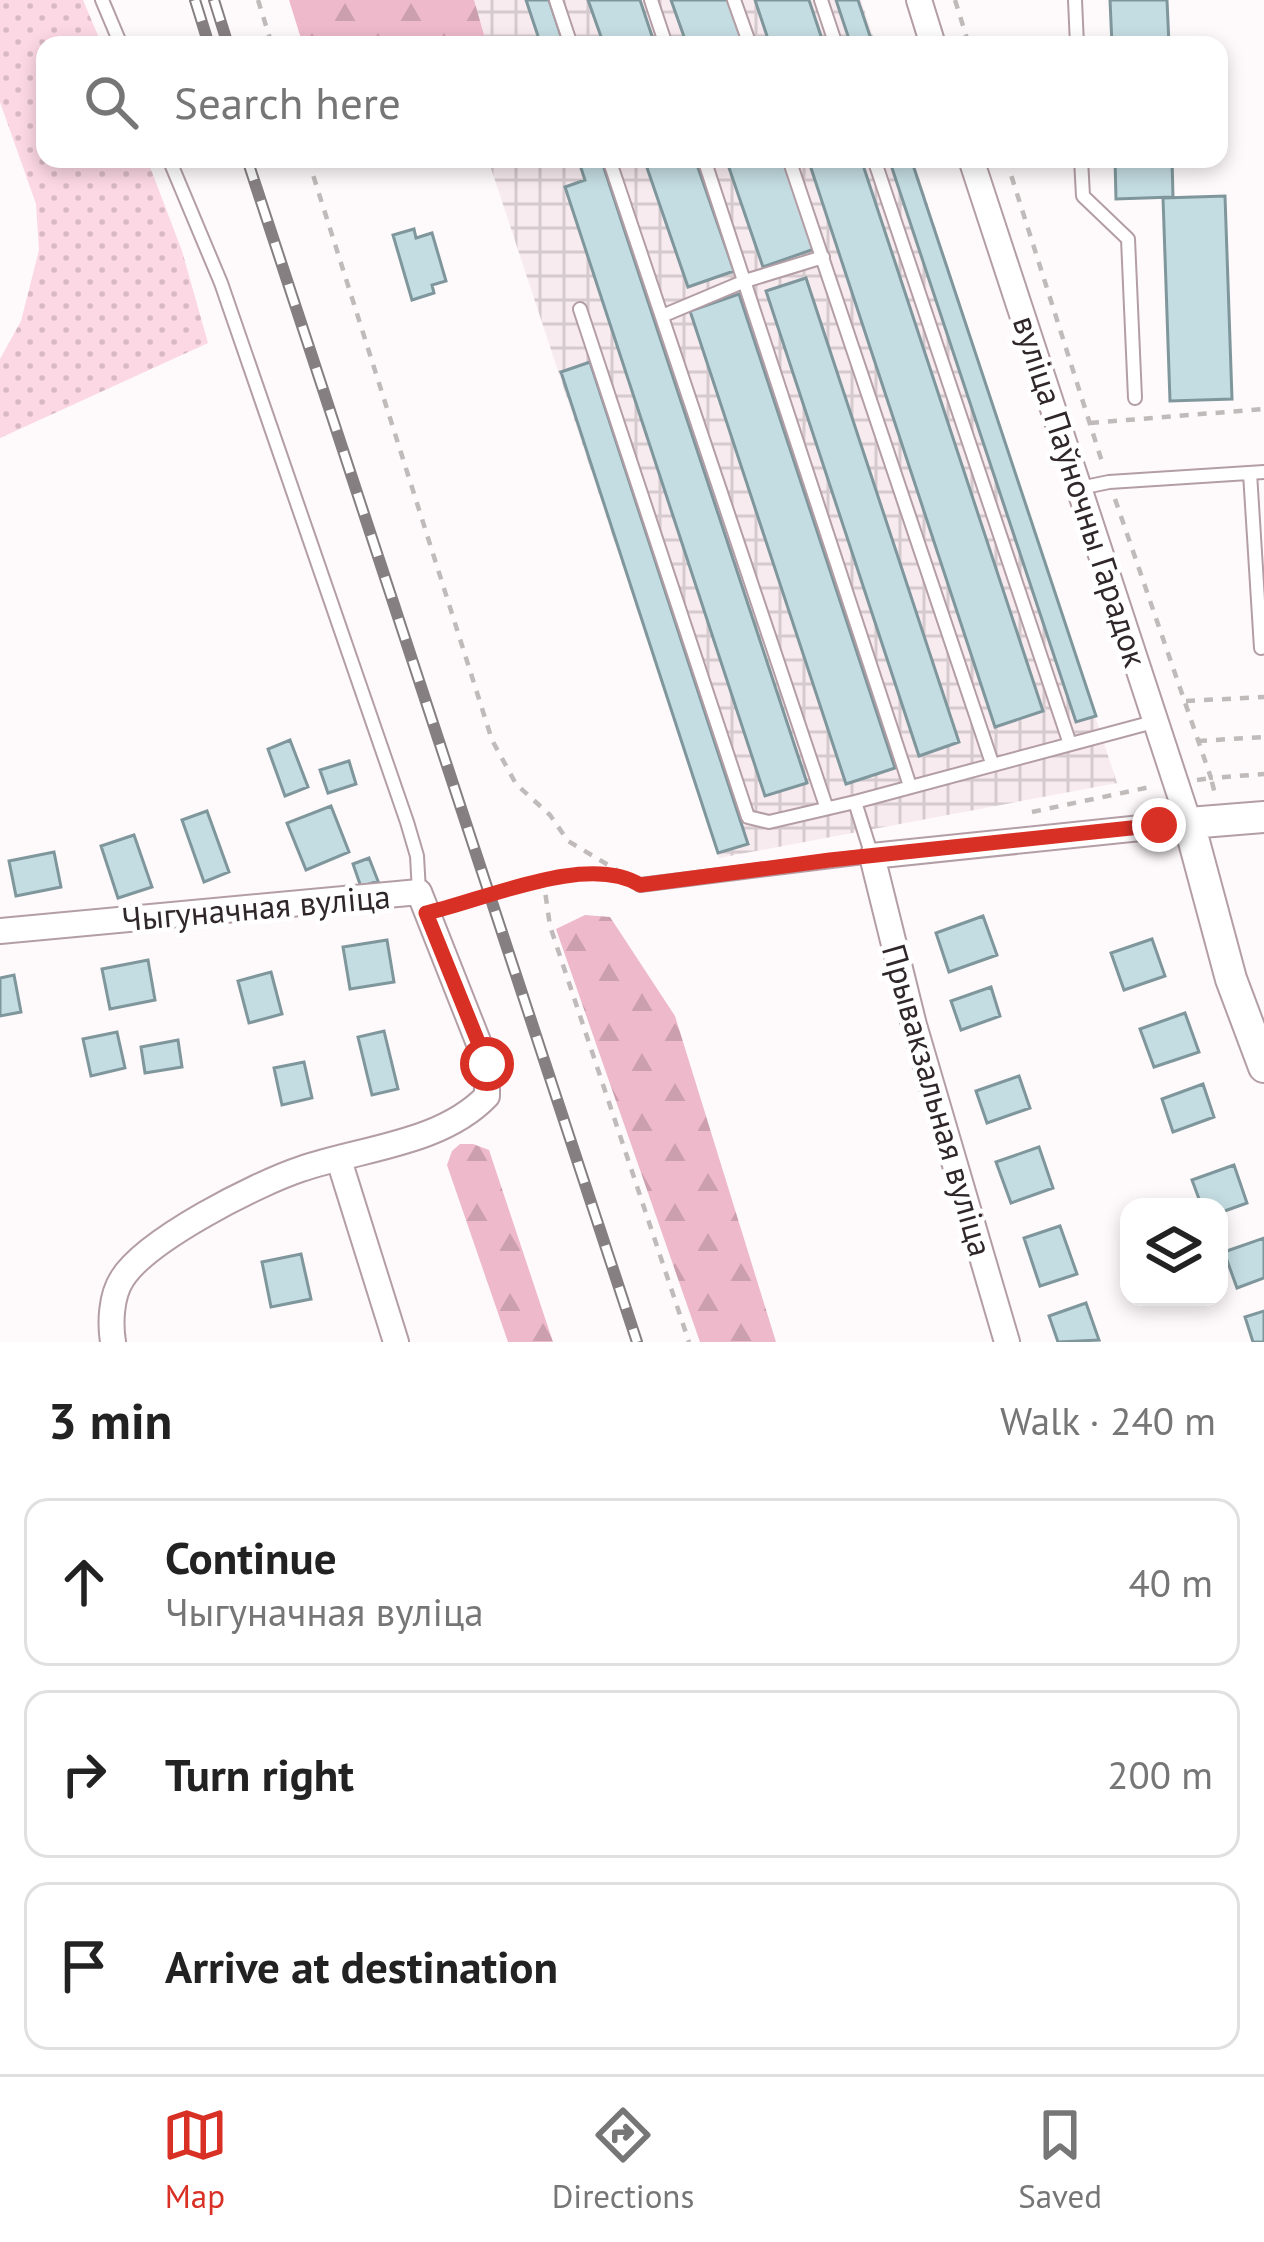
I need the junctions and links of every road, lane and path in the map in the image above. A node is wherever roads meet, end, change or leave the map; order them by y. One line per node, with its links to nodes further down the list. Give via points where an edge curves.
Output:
1 (102, 0): 10 (lane)
2 (258, 0): 11 (path)
3 (556, 0): 12 (lane)
4 (651, 0): 13 (lane)
5 (734, 0): 14 (lane)
6 (821, 0): 15 (lane)
7 (919, 0): 16 (street)
8 (955, 0): 17 (path)
9 (1075, 0): 18 (lane)
10 (117, 36)
11 (269, 36)
12 (568, 36)
13 (663, 36)
14 (747, 36)
15 (833, 36)
16 (930, 36)
17 (966, 36)
18 (1077, 36)
19 (173, 168): 52 (lane, via 221,283 407,822)
20 (311, 168): 50 (path, via 492,740 516,784 568,842 626,876)
21 (612, 168): 30 (lane)
22 (707, 168): 28 (lane)
23 (792, 168): 27 (lane)
24 (877, 168): 41 (lane)
25 (974, 168): 35 (street, вуліца Паўночны Гарадок)
26 (1082, 168): 31 (lane, via 1083,196 1128,239)
27 (823, 257): 28 (lane); 43 (lane)
28 (745, 281): 30 (lane); 44 (lane)
29 (580, 309): 46 (lane, via 748,817 769,822)
30 (662, 316): 46 (lane)
31 (1136, 398)
32 (1264, 409): 33 (path)
33 (1090, 423)
34 (1257, 472): 35 (lane); 36 (lane)
35 (1079, 488): 39 (street, вуліца Паўночны Гарадок)
36 (1262, 648)
37 (1264, 697): 38 (path)
38 (1184, 701)
39 (1158, 721): 41 (lane); 48 (street, вуліца Паўночны Гарадок)
40 (1264, 737): 42 (path)
41 (1069, 741): 43 (lane)
42 (1198, 741)
43 (992, 763): 44 (lane)
44 (910, 786): 45 (lane)
45 (855, 802): 46 (lane); 49 (lane)
46 (826, 806)
47 (1264, 818): 48 (street)
48 (1189, 823): 49 (street); 54 (street)
49 (872, 856): 51 (lane); 59 (street, Прывакзальная вуліца)
50 (543, 877): 52 (path, via 466,905); 58 (path, via 550,926)
51 (640, 885)
52 (423, 903): 53 (street, Чыгуначная вуліца); 55 (street, Чыгуначная вуліца, via 487,1064 487,1096 431,1131)
53 (0, 931)
54 (1264, 1066)
55 (339, 1160): 56 (street, via 251,1189 152,1249 121,1280); 57 (street)
56 (112, 1342)
57 (396, 1342)
58 (689, 1342)
59 (1007, 1342)

